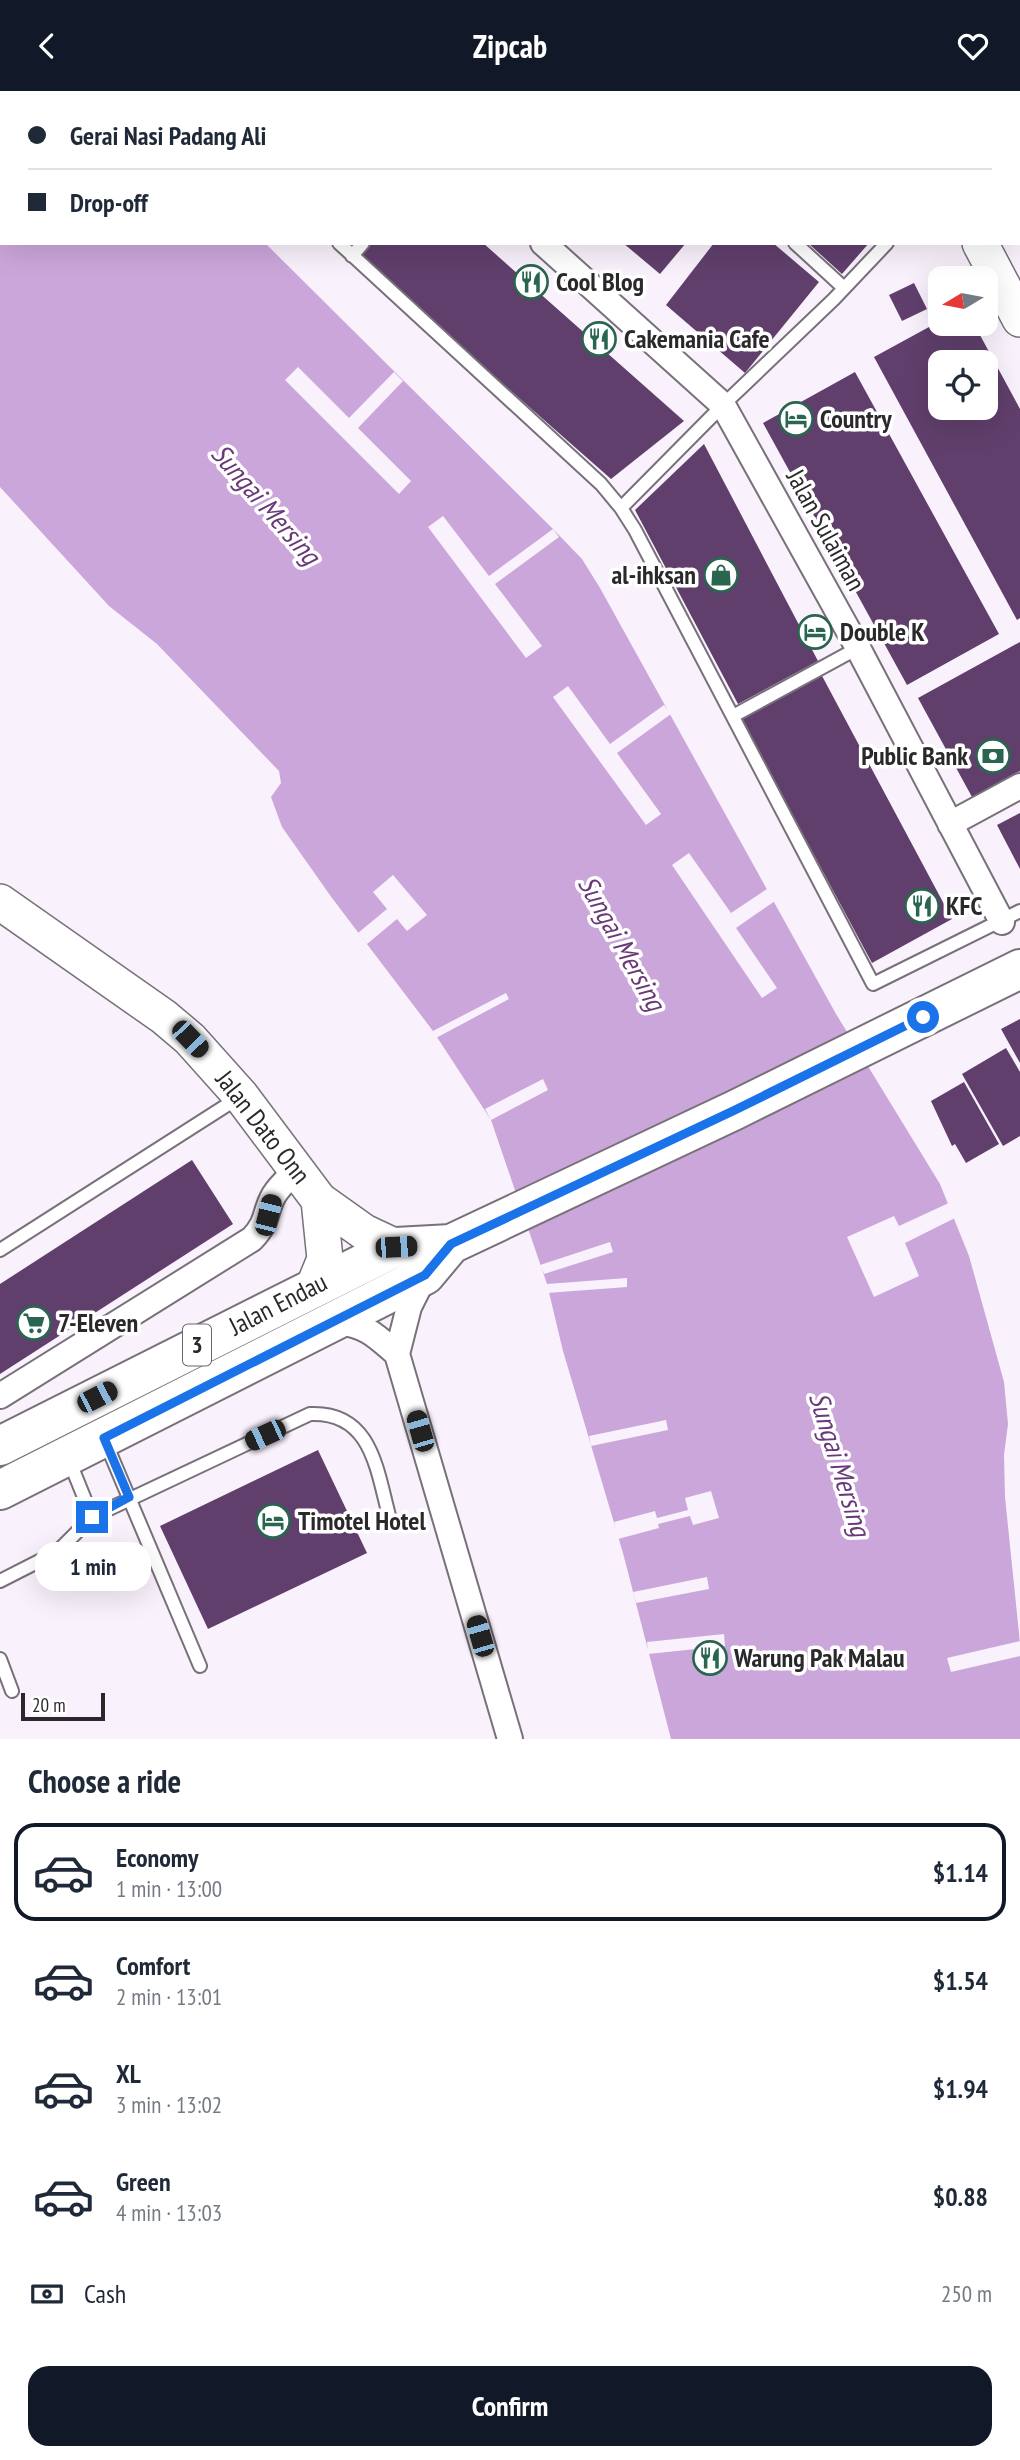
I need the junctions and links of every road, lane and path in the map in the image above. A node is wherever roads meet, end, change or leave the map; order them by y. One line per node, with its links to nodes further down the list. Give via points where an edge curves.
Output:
1 (341, 245): 7 (lane)
2 (361, 245): 7 (lane)
3 (545, 245): 10 (street, Jalan Sulaiman)
4 (797, 245): 8 (lane)
5 (885, 245): 8 (lane)
6 (981, 245): 9 (main road)
7 (352, 256): 11 (lane, via 601,484)
8 (844, 288): 10 (lane)
9 (1020, 319)
10 (723, 405): 11 (lane); 12 (street, Jalan Sulaiman)
11 (621, 508): 13 (lane)
12 (858, 648): 13 (lane); 15 (street, Jalan Sulaiman)
13 (733, 716): 17 (lane, via 873,984)
14 (1020, 786): 15 (street)
15 (950, 824): 17 (street, Jalan Sulaiman)
16 (0, 902): 19 (main road, Jalan Dato Onn, via 164,1017)
17 (1011, 916)
18 (1007, 975): 22 (highway, Jalan Endau / 3)
19 (241, 1096): 20 (main road, Jalan Dato Onn); 24 (lane)
20 (297, 1170): 21 (main road, Jalan Dato Onn); 29 (street, via 272,1198 262,1229 252,1239)
21 (319, 1200): 23 (main road, via 364,1232); 26 (main road, Jalan Dato Onn, via 325,1259)
22 (451, 1244): 23 (highway, Jalan Endau / 3); 25 (highway, Jalan Endau / 3)
23 (396, 1247): 26 (highway, Jalan Endau / 3)
24 (0, 1250)
25 (425, 1275): 27 (highway, Jalan Endau / 3); 28 (street, via 409,1307)
26 (314, 1286): 31 (highway, Jalan Endau / 3)
27 (336, 1321): 28 (street, via 374,1333); 30 (highway, Jalan Endau / 3)
28 (397, 1354): 41 (street)
29 (0, 1396)
30 (104, 1438): 32 (highway, Jalan Endau / 3); 34 (lane)
31 (0, 1446)
32 (68, 1457): 33 (highway, Jalan Endau / 3); 35 (lane)
33 (0, 1490)
34 (129, 1497): 35 (lane); 36 (lane, via 310,1414 325,1413 347,1421 365,1441); 39 (lane)
35 (92, 1517): 37 (lane, via 57,1552)
36 (391, 1523)
37 (0, 1581)
38 (0, 1659): 40 (lane)
39 (200, 1666)
40 (12, 1692)
41 (510, 1739)

